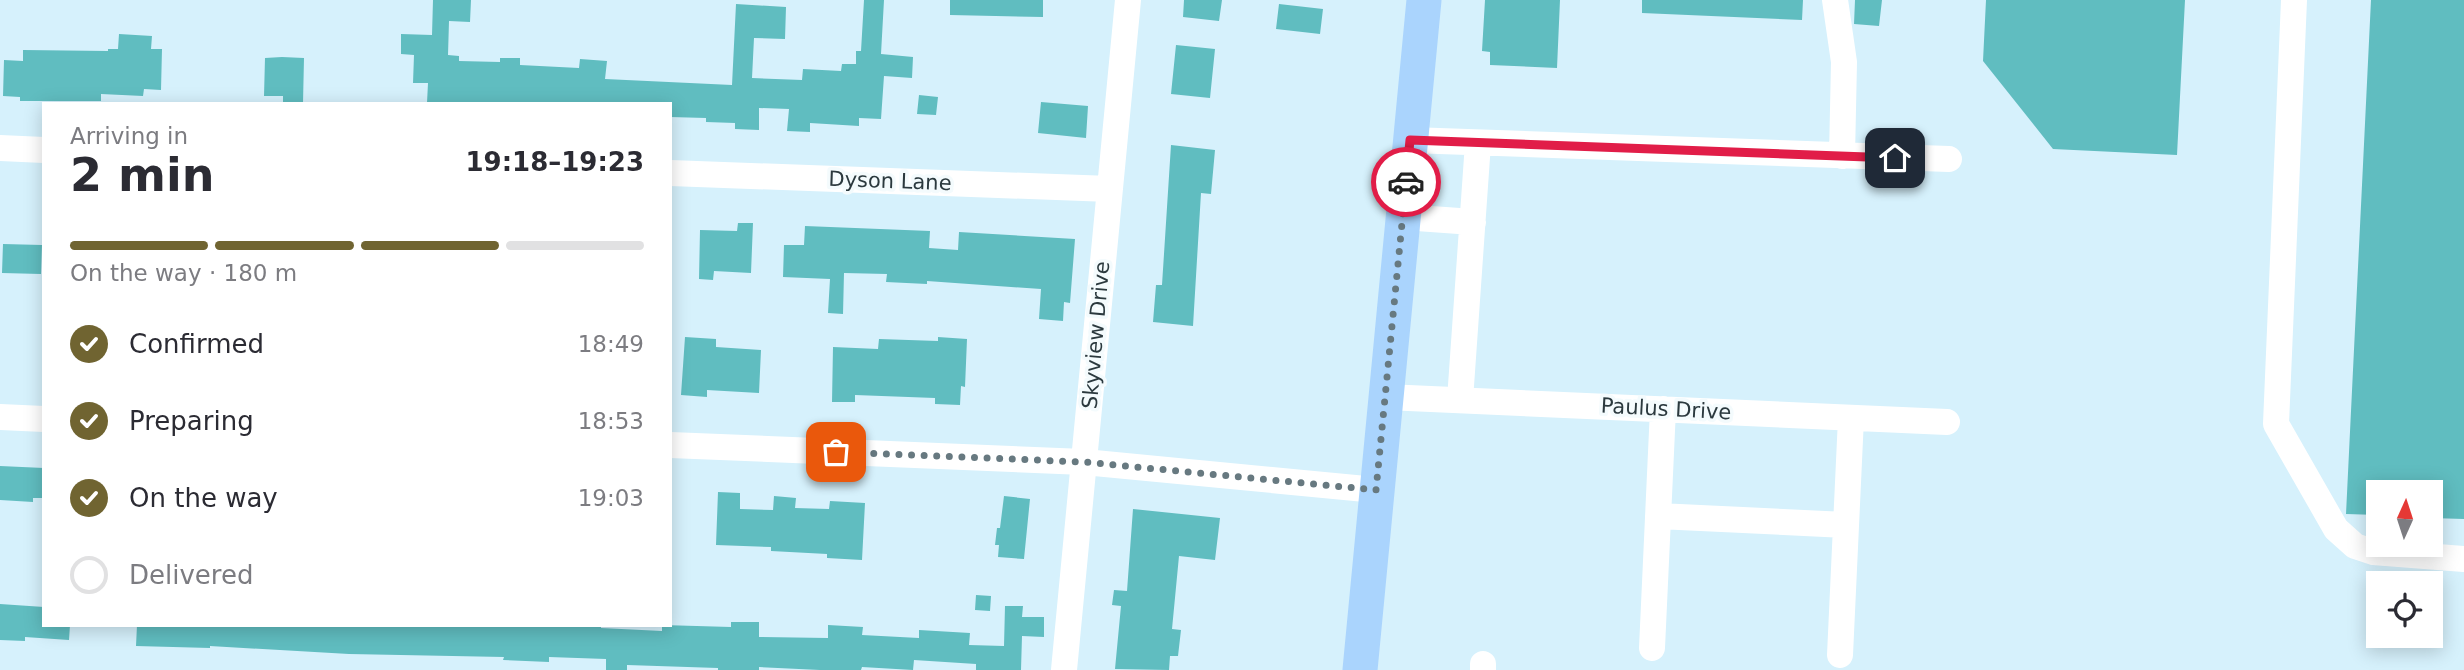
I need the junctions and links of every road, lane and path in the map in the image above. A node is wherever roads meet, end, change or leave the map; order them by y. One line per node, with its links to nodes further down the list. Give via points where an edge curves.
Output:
1 (1128, 0): 12 (street, Skyview Drive)
2 (1424, 0): 5 (main road)
3 (1835, 0): 9 (street, via 1844,62)
4 (2294, 0): 27 (street, via 2276,424 2336,529 2354,546 2373,552)
5 (1410, 140): 6 (street); 13 (main road)
6 (1478, 143): 9 (street); 14 (street)
7 (0, 148): 8 (street)
8 (42, 150)
9 (1842, 156): 10 (street)
10 (1949, 159)
11 (672, 173): 12 (street, Dyson Lane)
12 (1110, 189): 23 (street, Skyview Drive)
13 (1403, 217): 14 (street); 15 (main road)
14 (1473, 222): 16 (street)
15 (1386, 397): 16 (street, Paulus Drive); 24 (main road)
16 (1460, 400): 17 (street, Paulus Drive)
17 (1663, 409): 19 (street, Paulus Drive); 25 (street)
18 (0, 417): 20 (street)
19 (1851, 418): 21 (street, Paulus Drive); 26 (street)
20 (42, 419)
21 (1947, 422)
22 (672, 445): 23 (street)
23 (1084, 462): 24 (street); 30 (street, Skyview Drive)
24 (1376, 490): 31 (main road)
25 (1658, 516): 26 (street); 29 (street)
26 (1846, 525): 28 (street)
27 (2464, 559)
28 (1840, 655)
29 (1651, 661)
30 (1064, 670)
31 (1360, 670)

